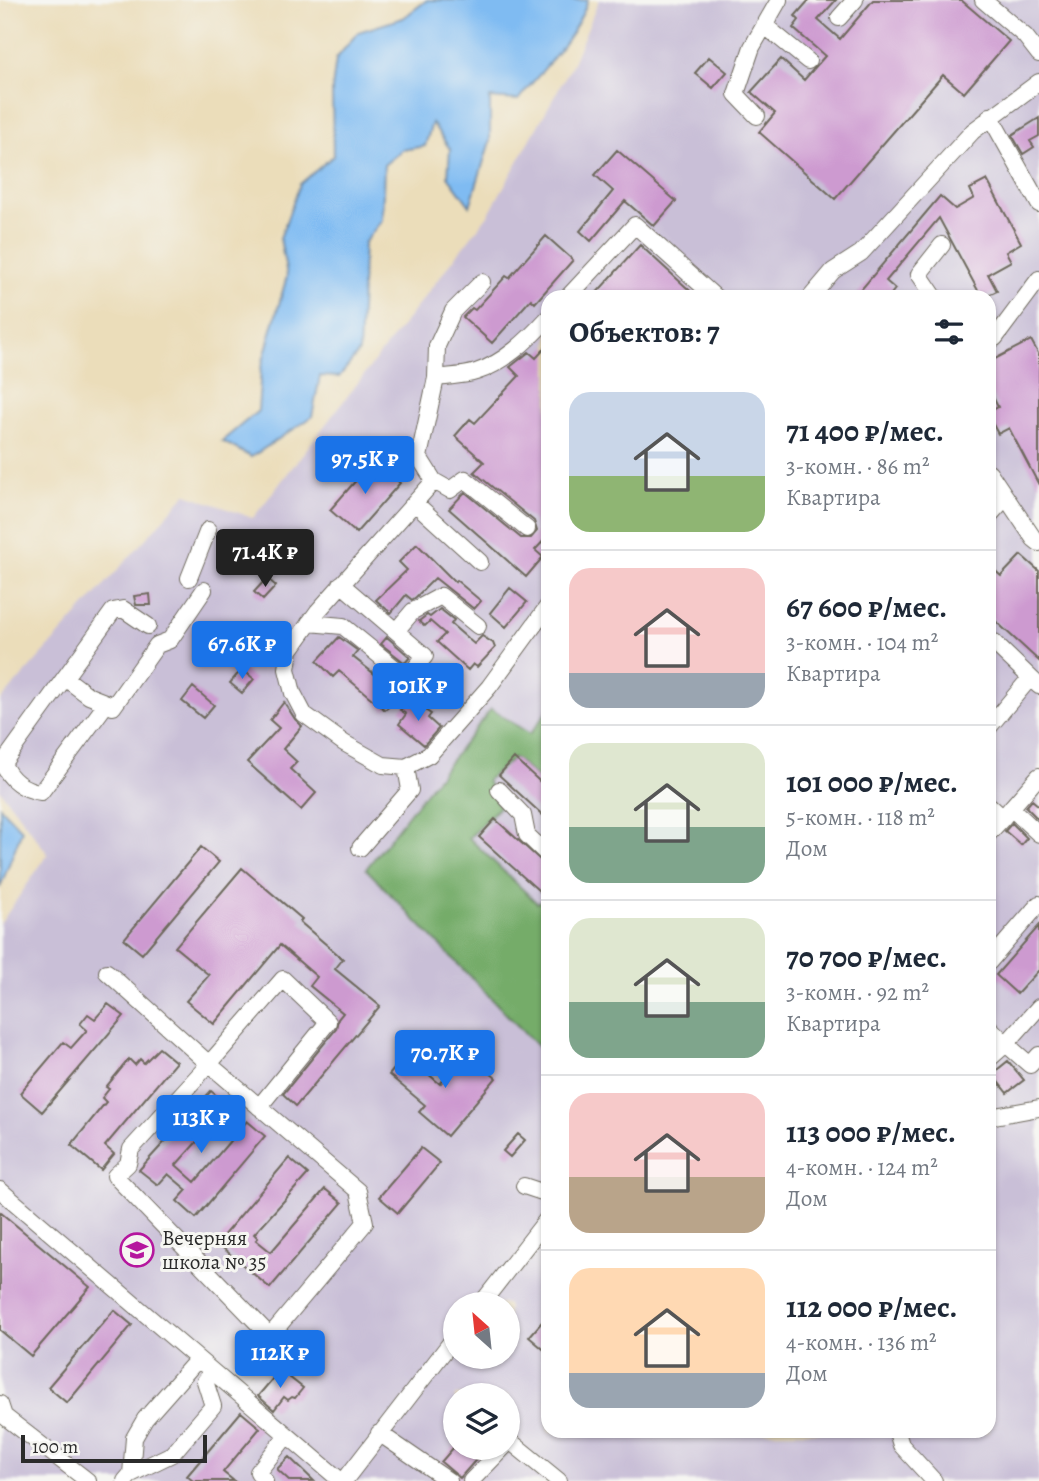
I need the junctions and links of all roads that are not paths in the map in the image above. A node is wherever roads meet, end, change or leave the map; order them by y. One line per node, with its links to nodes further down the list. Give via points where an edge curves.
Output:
1 (779, 0): 5 (street)
2 (855, 0): 4 (street)
3 (983, 0): 6 (street)
4 (839, 18)
5 (764, 25): 7 (street); 9 (street, via 736,94)
6 (1039, 54)
7 (808, 61)
8 (1039, 82): 10 (street)
9 (757, 116)
10 (990, 116): 11 (street); 17 (street, via 861,253 833,271)
11 (1037, 196)
12 (942, 245): 18 (street, via 919,274)
13 (1039, 279): 20 (street)
14 (482, 282): 21 (street, via 453,311 437,346)
15 (574, 290): 16 (street, via 635,225)
16 (707, 290)
17 (817, 290)
18 (930, 290)
19 (541, 326): 21 (street, via 501,360 475,373)
20 (996, 337)
21 (436, 378): 22 (street, via 419,457)
22 (434, 481): 25 (street); 27 (street, via 450,490 465,479)
23 (996, 482): 24 (street)
24 (1006, 497): 26 (street); 29 (street)
25 (415, 503): 30 (street); 32 (street)
26 (996, 508)
27 (527, 529)
28 (208, 530): 31 (street)
29 (1039, 542)
30 (480, 562)
31 (189, 578)
32 (341, 584): 34 (street); 36 (street)
33 (204, 590): 44 (street, via 170,640 157,645 113,707)
34 (362, 602): 37 (street); 40 (street)
35 (541, 616): 46 (street, via 489,687 429,755)
36 (309, 623): 37 (street); 46 (street, via 290,650 287,669 304,714 383,765)
37 (343, 625): 40 (street, via 407,678 425,656)
38 (148, 626): 42 (street, via 123,609 113,611)
39 (478, 626): 40 (street, via 441,596 413,611)
40 (396, 631)
41 (996, 645): 43 (street)
42 (65, 678): 44 (street); 44 (street, via 3,763 7,774 28,791 41,792)
43 (1035, 682): 45 (street)
44 (107, 703)
45 (996, 720)
46 (406, 767): 53 (street, via 410,790)
47 (1039, 776): 50 (street)
48 (499, 790): 54 (street, via 523,816 527,835)
49 (996, 808): 50 (street)
50 (1007, 813): 51 (street); 52 (street)
51 (996, 825)
52 (1039, 834)
53 (360, 848)
54 (541, 848)
55 (1039, 904): 56 (street)
56 (996, 954)
57 (107, 972): 63 (street)
58 (1039, 1007): 60 (street)
59 (996, 1034): 60 (street)
60 (1006, 1044): 61 (street); 62 (street, via 1030,1065)
61 (996, 1053)
62 (1039, 1055)
63 (209, 1063): 64 (street); 64 (street, via 283,979 328,1022); 64 (street, via 131,1149 128,1164 115,1176 270,1336 365,1223 358,1191)
64 (259, 1107)
65 (1039, 1108): 66 (street)
66 (996, 1116)
67 (524, 1186): 69 (street)
68 (0, 1190): 73 (street)
69 (541, 1192)
70 (541, 1227): 71 (street)
71 (490, 1292)
72 (443, 1352): 76 (street)
73 (198, 1359): 74 (street); 81 (street, via 145,1419 134,1438)
74 (213, 1372): 77 (street); 81 (street, via 205,1381 213,1406 172,1454)
75 (0, 1404): 82 (street, via 4,1416)
76 (379, 1433): 84 (street); 85 (street)
77 (287, 1435): 83 (street, via 258,1472); 84 (street)
78 (899, 1438): 88 (street)
79 (520, 1449): 87 (street)
80 (492, 1460): 86 (street)
81 (128, 1477)
82 (88, 1481)
83 (265, 1481)
84 (342, 1481)
85 (449, 1481)
86 (471, 1481)
87 (559, 1481)
88 (934, 1481)

